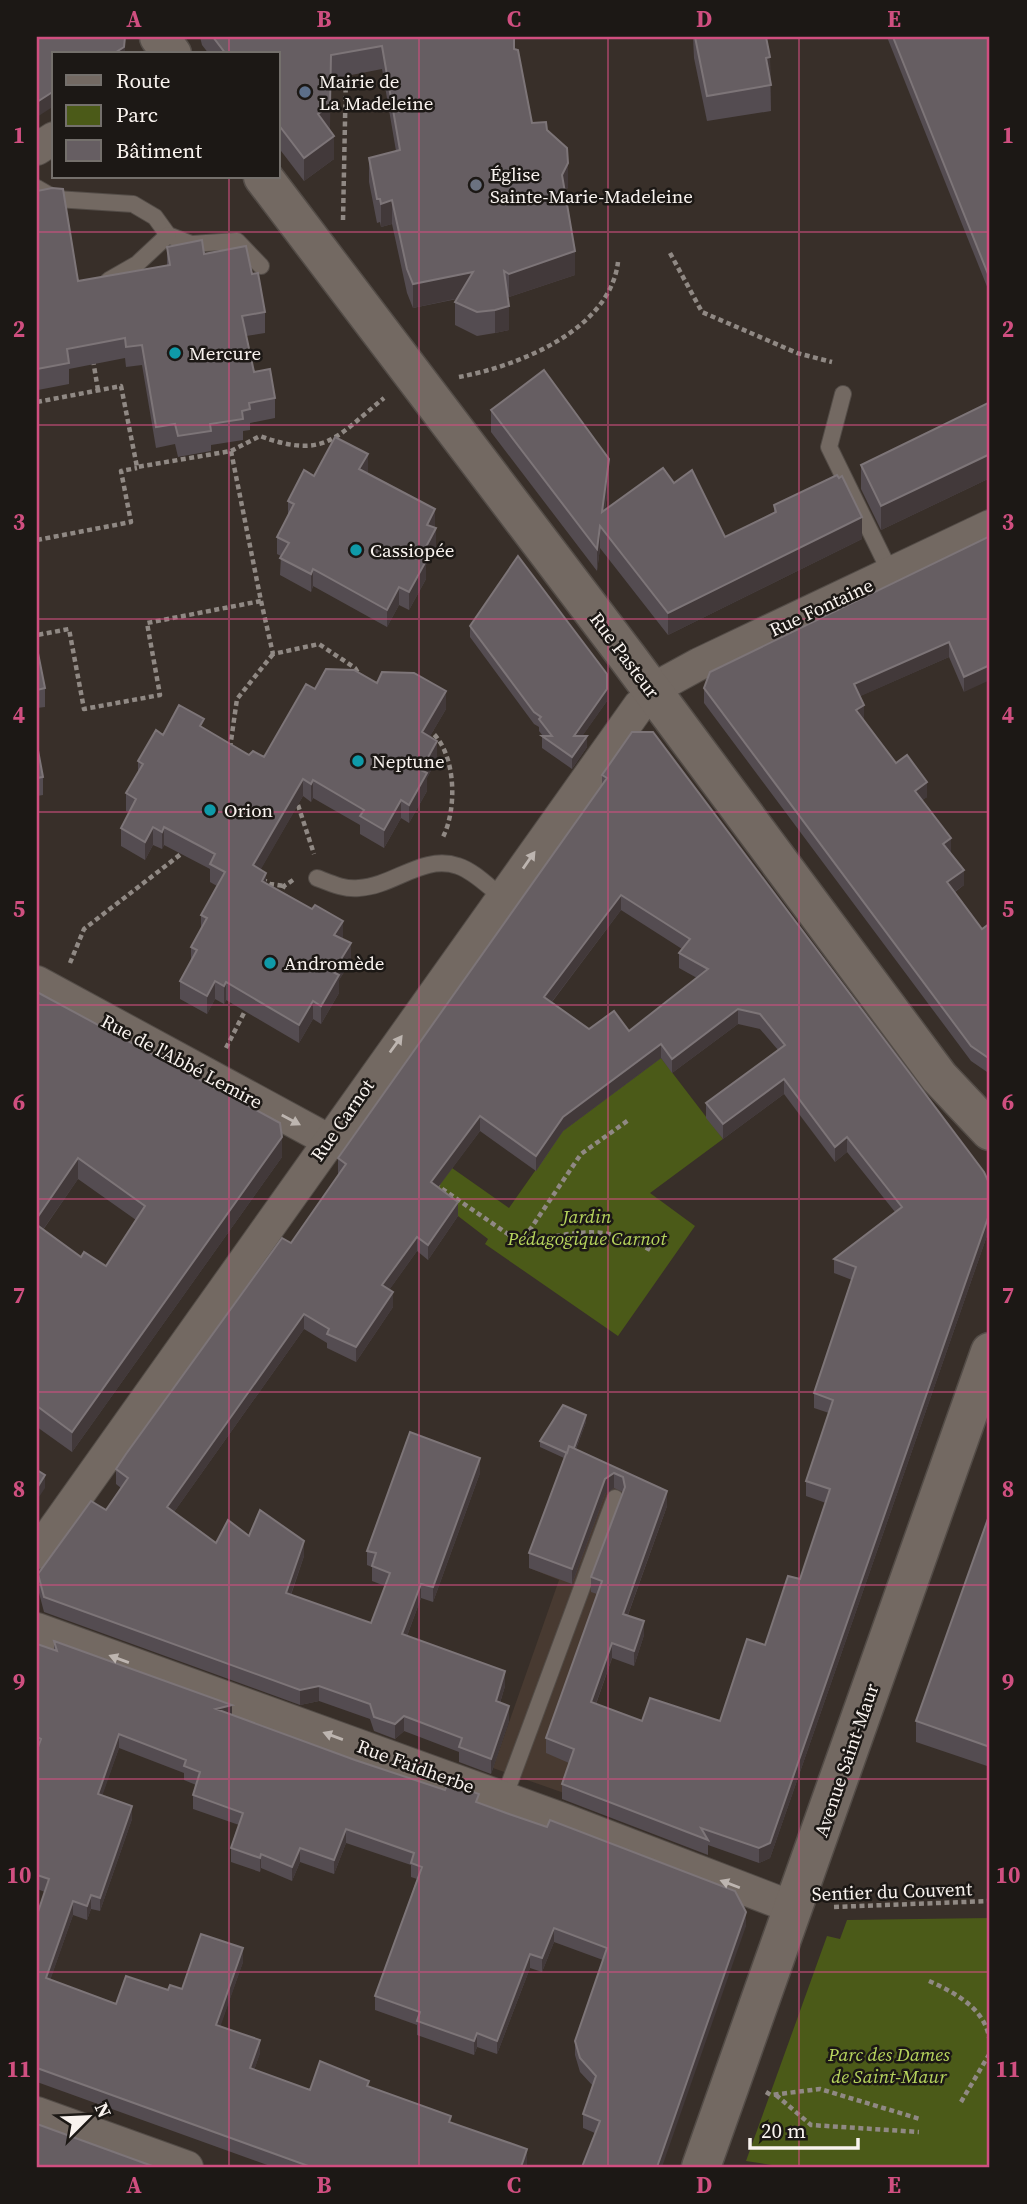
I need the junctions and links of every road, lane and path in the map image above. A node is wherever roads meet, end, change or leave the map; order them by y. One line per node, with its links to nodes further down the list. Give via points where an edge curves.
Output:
1 (159, 37): 2 (street)
2 (170, 52)
3 (346, 63): 11 (path, via 344,220)
4 (52, 139): 5 (street)
5 (37, 149)
6 (264, 178): 11 (street, Rue Pasteur)
7 (37, 188): 8 (lane, via 55,199 133,204 155,216)
8 (168, 235): 12 (lane, via 191,244 237,241); 13 (lane, via 137,264)
9 (670, 253): 15 (path, via 702,312 797,353)
10 (618, 262): 16 (path, via 616,282 593,316 550,345 507,366)
11 (329, 264): 16 (street, Rue Pasteur)
12 (261, 266)
13 (109, 280)
14 (92, 348): 17 (path)
15 (832, 362)
16 (415, 378): 20 (path, via 334,440 301,447 260,436); 29 (street, Rue Pasteur)
17 (99, 390): 19 (path); 21 (path, via 121,386)
18 (843, 394): 24 (lane, via 830,447)
19 (37, 402)
20 (231, 451): 21 (path); 25 (path)
21 (137, 467): 23 (path, via 121,471 131,522)
22 (990, 526): 24 (street, Rue Fontaine)
23 (37, 540)
24 (891, 574): 29 (street, Rue Fontaine, via 699,663)
25 (261, 601): 26 (path, via 147,623 160,695 84,709 69,629); 27 (path)
26 (37, 635)
27 (273, 654): 28 (path, via 319,644 355,668); 31 (path, via 237,699 229,743)
28 (365, 686)
29 (654, 692): 39 (street, Rue Carnot, one-way to 29, via 628,719); 42 (street, Rue Pasteur, via 939,1077)
30 (427, 728): 34 (path, via 438,736 446,753 453,790 448,827)
31 (232, 754)
32 (298, 805): 38 (path, via 315,857)
33 (181, 854): 40 (path, via 84,929)
34 (430, 863): 38 (lane, via 359,888); 39 (lane, via 458,866)
35 (259, 877): 37 (path)
36 (317, 878): 38 (lane)
37 (284, 886)
38 (336, 886)
39 (503, 898): 43 (street, Rue Carnot, one-way to 39)
40 (47, 987): 43 (street, Rue de l'Abbé Lemire, one-way to 43)
41 (630, 1119): 45 (path, via 581,1154)
42 (990, 1131)
43 (328, 1140): 49 (street, Rue Carnot)
44 (431, 1181): 45 (path)
45 (521, 1243): 46 (path, via 612,1232)
46 (652, 1251)
47 (990, 1352): 53 (street, Avenue Saint-Maur)
48 (615, 1498): 51 (lane)
49 (37, 1553)
50 (37, 1629): 51 (street, Rue Faidherbe, one-way to 50)
51 (504, 1798): 53 (street, Rue Faidherbe, one-way to 51)
52 (990, 1901): 53 (path, Sentier du Couvent)
53 (794, 1908): 63 (street, Avenue Saint-Maur)
54 (929, 1981): 55 (path, via 962,1996)
55 (990, 2029): 56 (path)
56 (990, 2046)
57 (990, 2053): 58 (path)
58 (961, 2102)
59 (37, 2113): 62 (street)
60 (920, 2119): 61 (path, via 820,2089 773,2094 811,2125)
61 (919, 2132)
62 (187, 2167)
63 (701, 2167)

